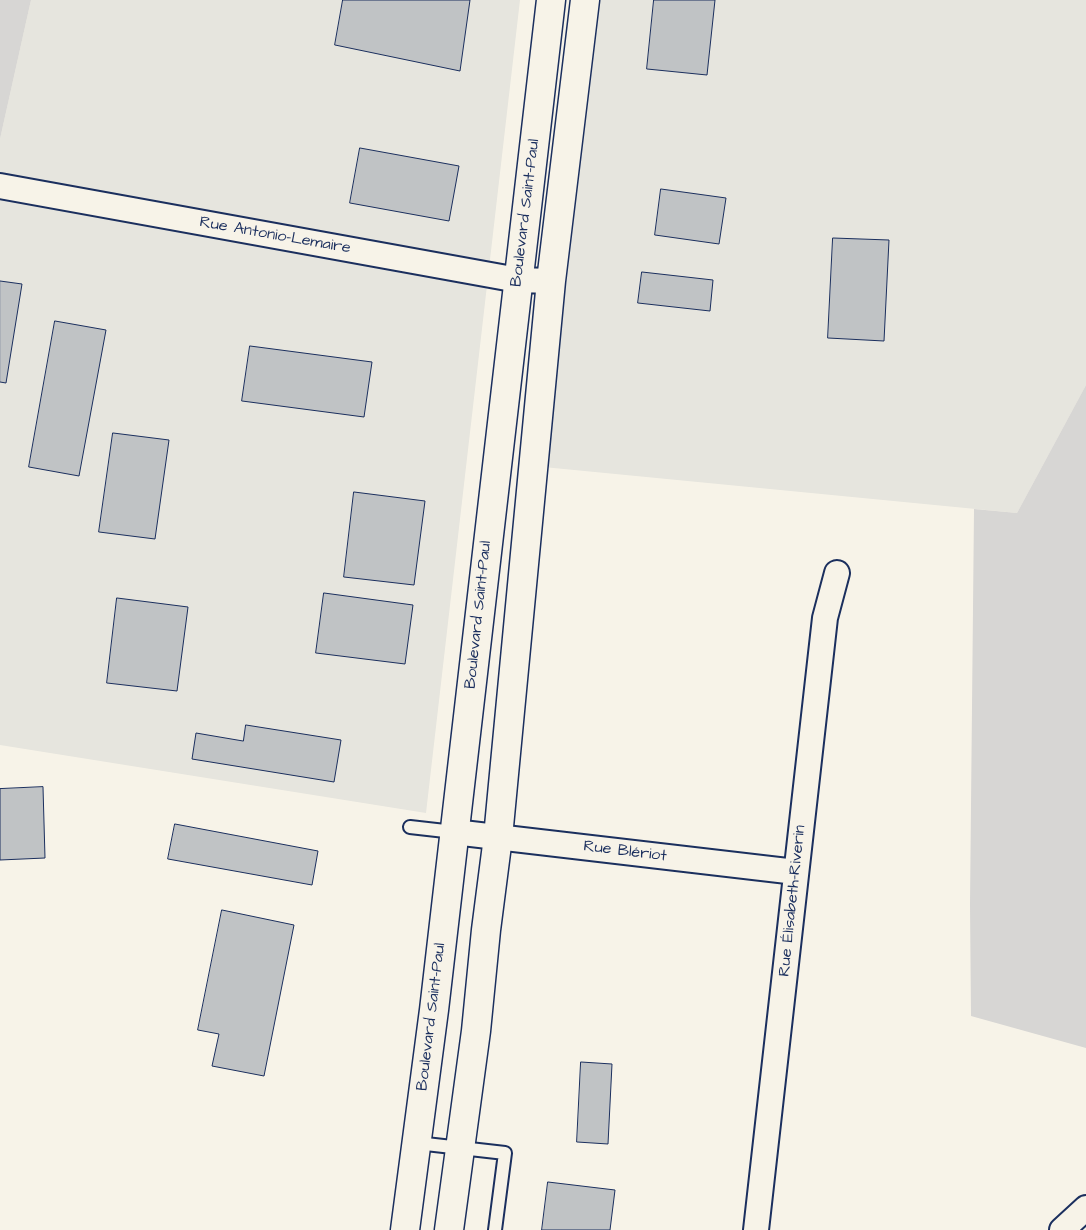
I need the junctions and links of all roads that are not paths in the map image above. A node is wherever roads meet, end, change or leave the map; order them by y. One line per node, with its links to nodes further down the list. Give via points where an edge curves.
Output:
1 (551, 0): 4 (main road, Boulevard Saint-Paul)
2 (585, 0): 5 (main road, Boulevard Saint-Paul)
3 (0, 186): 4 (street, Rue Antonio-Lemaire)
4 (518, 280): 5 (street, Rue Antonio-Lemaire); 8 (main road, Boulevard Saint-Paul)
5 (551, 281): 9 (main road, Boulevard Saint-Paul)
6 (837, 573): 10 (street, Rue Élisabeth-Riverin, via 825,618)
7 (410, 827): 8 (lane)
8 (454, 832): 9 (street, Rue Blériot); 11 (main road, Boulevard Saint-Paul)
9 (498, 837): 10 (street, Rue Blériot); 12 (main road, Boulevard Saint-Paul)
10 (796, 872): 17 (street, Rue Élisabeth-Riverin)
11 (417, 1143): 12 (lane); 14 (main road, Boulevard Saint-Paul)
12 (461, 1147): 15 (main road, Boulevard Saint-Paul); 16 (lane, via 505,1153)
13 (1086, 1208): 18 (street)
14 (405, 1230)
15 (449, 1230)
16 (495, 1230)
17 (756, 1230)
18 (1062, 1230)

